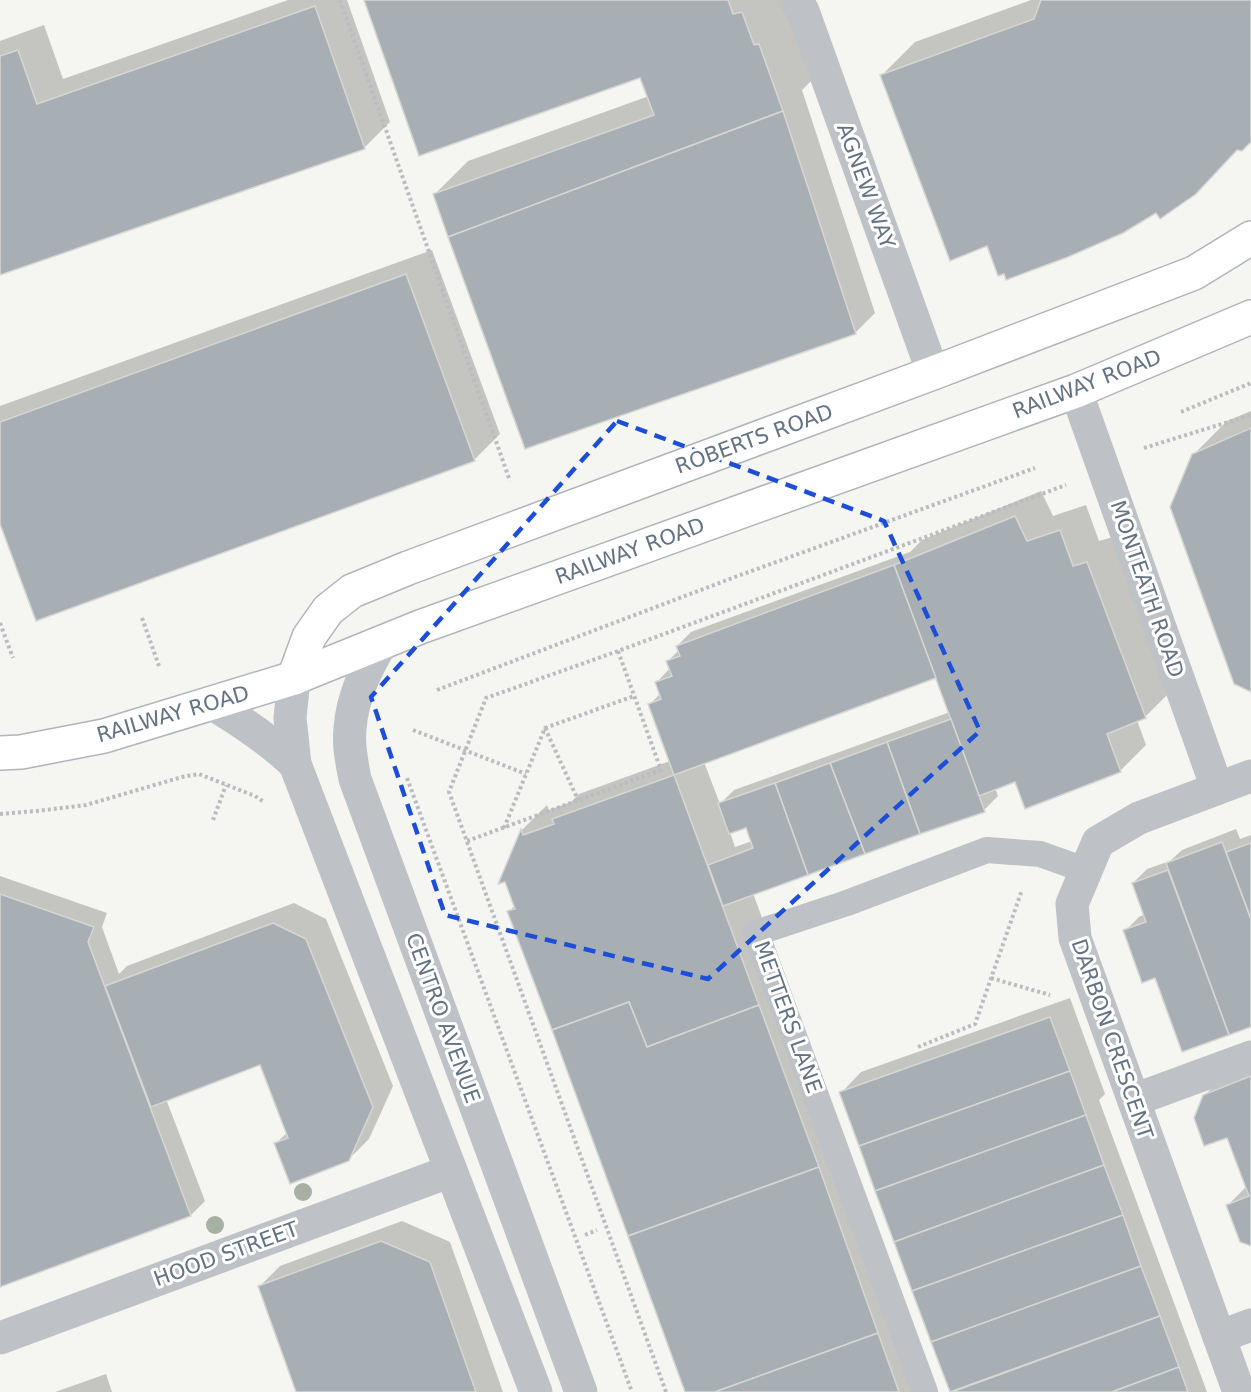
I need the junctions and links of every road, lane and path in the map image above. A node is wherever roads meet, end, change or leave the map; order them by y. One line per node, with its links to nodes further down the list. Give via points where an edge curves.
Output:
1 (340, 0): 12 (path)
2 (796, 0): 5 (street, AGNEW WAY)
3 (1251, 238): 5 (main road, ROBERTS ROAD, via 1194,273)
4 (1251, 317): 7 (main road, RAILWAY ROAD)
5 (933, 373): 20 (main road, ROBERTS ROAD, via 352,591 328,610 309,637)
6 (1251, 383): 8 (path)
7 (1076, 391): 16 (main road, RAILWAY ROAD); 33 (street, MONTEATH ROAD)
8 (1180, 412)
9 (1251, 415): 10 (path)
10 (1144, 448)
11 (1035, 468): 21 (path)
12 (510, 481)
13 (1066, 485): 17 (path)
14 (142, 618): 19 (path)
15 (0, 623): 18 (path)
16 (382, 642): 20 (main road, RAILWAY ROAD); 54 (street, CENTRO AVENUE, via 360,683 353,706 350,755 355,779)
17 (618, 651): 22 (path); 26 (path, via 486,698)
18 (13, 658)
19 (159, 666)
20 (294, 678): 23 (main road, RAILWAY ROAD); 28 (street, via 290,718)
21 (437, 690)
22 (634, 696): 24 (path); 34 (path, via 661,771)
23 (211, 704): 27 (main road, RAILWAY ROAD, via 104,736); 28 (street, via 253,729)
24 (545, 728): 29 (path); 34 (path)
25 (413, 730): 26 (path)
26 (465, 750): 29 (path); 39 (path, via 449,792)
27 (0, 753)
28 (295, 764): 47 (street)
29 (526, 774): 38 (path)
30 (1251, 776): 33 (street, DARBON CRESCENT)
31 (407, 778): 55 (path)
32 (226, 785): 35 (path); 36 (path, via 199,774 86,805); 37 (path)
33 (1217, 788): 40 (street, DARBON CRESCENT, via 1139,818 1098,842)
34 (578, 800): 38 (path)
35 (265, 803)
36 (0, 814)
37 (213, 820)
38 (504, 828): 39 (path)
39 (467, 841): 56 (path)
40 (1086, 870): 46 (street, DARBON CRESCENT, via 1072,904 1075,938); 57 (lane, METTERS LANE, via 1040,854 987,850 756,933)
41 (1025, 880): 42 (path)
42 (991, 978): 43 (path); 44 (path, via 975,1024)
43 (1051, 995)
44 (918, 1047)
45 (1251, 1057): 46 (street)
46 (1134, 1100): 51 (street, DARBON CRESCENT)
47 (451, 1171): 52 (street, HOOD STREET); 53 (street)
48 (597, 1230): 49 (path)
49 (585, 1235)
50 (1251, 1325): 51 (street)
51 (1219, 1337): 58 (street, DARBON CRESCENT)
52 (0, 1338)
53 (536, 1392)
54 (581, 1392)
55 (632, 1392)
56 (666, 1392)
57 (925, 1392)
58 (1239, 1392)

